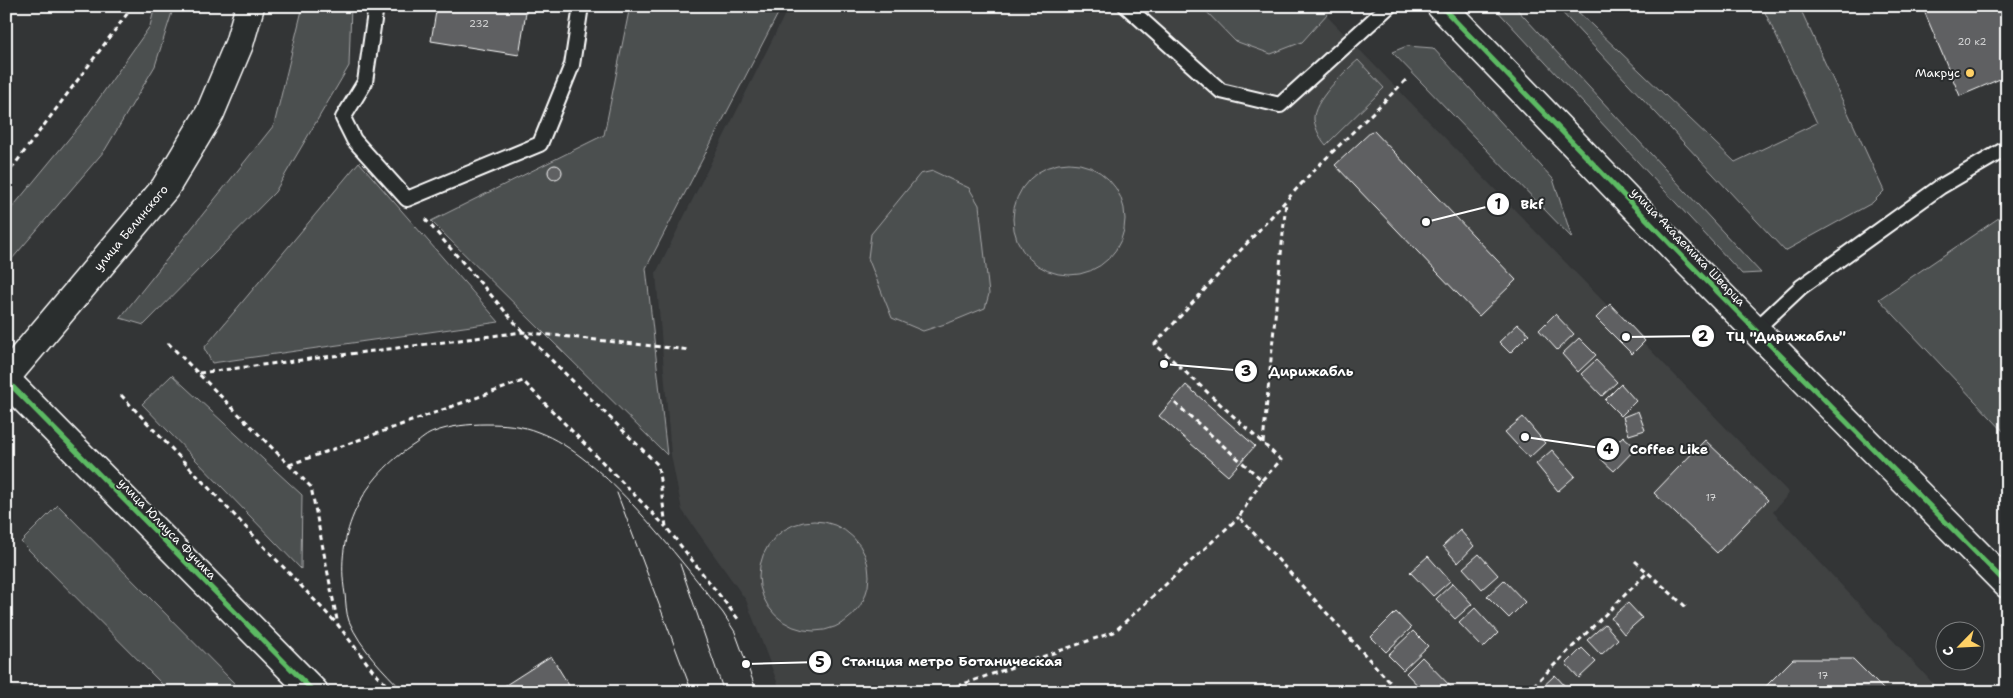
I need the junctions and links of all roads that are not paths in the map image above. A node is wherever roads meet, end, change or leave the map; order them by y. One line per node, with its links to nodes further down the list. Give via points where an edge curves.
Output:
1 (250, 6): 9 (street, улица Белинского, via 239,44 210,113 166,188)
2 (376, 6): 3 (lane, via 365,82 343,118 354,140 407,199 540,144 572,65)
3 (581, 6)
4 (1126, 6): 5 (lane, via 1221,91 1280,106)
5 (1389, 6)
6 (1441, 6): 8 (street, улица Академика Шварца)
7 (2007, 148): 8 (lane, via 1940,187 1801,287)
8 (1755, 330): 10 (street, улица Академика Шварца)
9 (6, 378): 11 (street, улица Юлиуса Фучика)
10 (2007, 584)
11 (314, 692)

